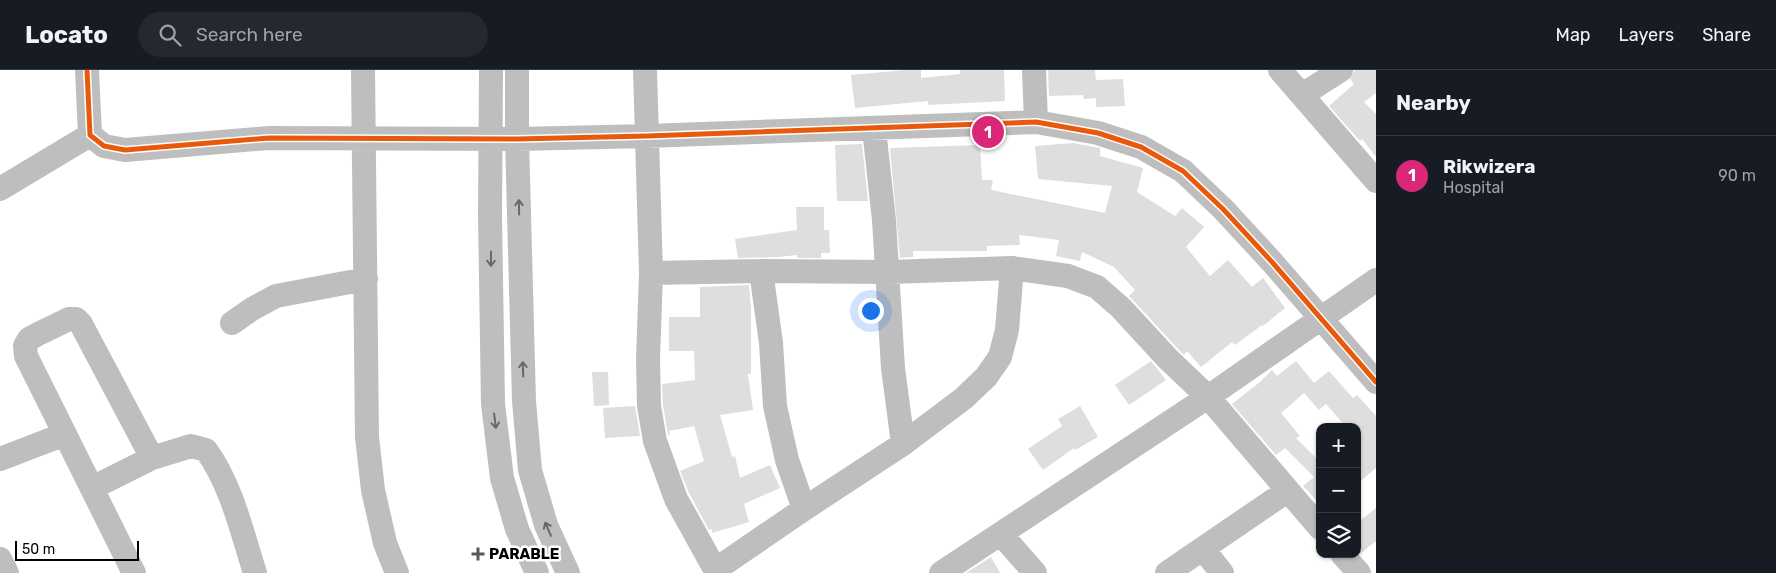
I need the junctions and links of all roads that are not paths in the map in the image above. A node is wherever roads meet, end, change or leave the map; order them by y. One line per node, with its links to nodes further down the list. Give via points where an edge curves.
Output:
1 (87, 70): 11 (street)
2 (363, 70): 15 (street)
3 (492, 70): 13 (street)
4 (517, 70): 14 (street)
5 (645, 70): 12 (street)
6 (1034, 70): 9 (street)
7 (1341, 70): 8 (street)
8 (1292, 79): 16 (street)
9 (1036, 122): 10 (street); 24 (street, via 1098,132 1141,147 1183,171 1223,209)
10 (874, 129): 12 (street); 20 (street)
11 (90, 135): 15 (street, via 104,146 125,150 269,138); 17 (street)
12 (647, 136): 14 (street); 21 (street)
13 (492, 139): 14 (street); 15 (street); 45 (street, one-way to 45, via 493,404 502,478 517,528)
14 (517, 139): 46 (street, one-way to 14, via 546,525 530,470 524,401)
15 (364, 140): 22 (street)
16 (1376, 181)
17 (0, 189)
18 (1012, 268): 20 (street); 27 (street, via 1068,276 1097,286); 29 (street, via 1007,330 1000,357 986,377 964,398)
19 (762, 271): 20 (street); 21 (street); 34 (street, via 775,406 787,460)
20 (888, 272): 29 (street, via 893,368)
21 (651, 273): 40 (street, via 649,406 655,441 676,500)
22 (366, 279): 25 (street, via 276,296); 44 (street, via 367,437 373,490 385,543)
23 (1376, 280): 24 (street)
24 (1321, 319): 26 (street); 27 (street)
25 (232, 323)
26 (1376, 382)
27 (1208, 397): 33 (street); 36 (street)
28 (65, 434): 30 (street, via 24,346 38,334 69,319 76,319); 31 (street); 32 (street)
29 (904, 444): 34 (street)
30 (152, 458): 32 (street); 43 (street, via 191,446 206,450 219,468)
31 (0, 459)
32 (92, 488): 42 (street)
33 (1287, 491): 35 (street); 37 (street)
34 (804, 510): 40 (street)
35 (1316, 524)
36 (1001, 534): 47 (street); 48 (street)
37 (1203, 549): 49 (street); 50 (street)
38 (1346, 558): 51 (street)
39 (0, 559): 41 (street)
40 (716, 572)
41 (7, 573)
42 (134, 573)
43 (254, 573)
44 (397, 573)
45 (537, 573)
46 (568, 573)
47 (941, 573)
48 (1034, 573)
49 (1167, 573)
50 (1222, 573)
51 (1359, 573)

